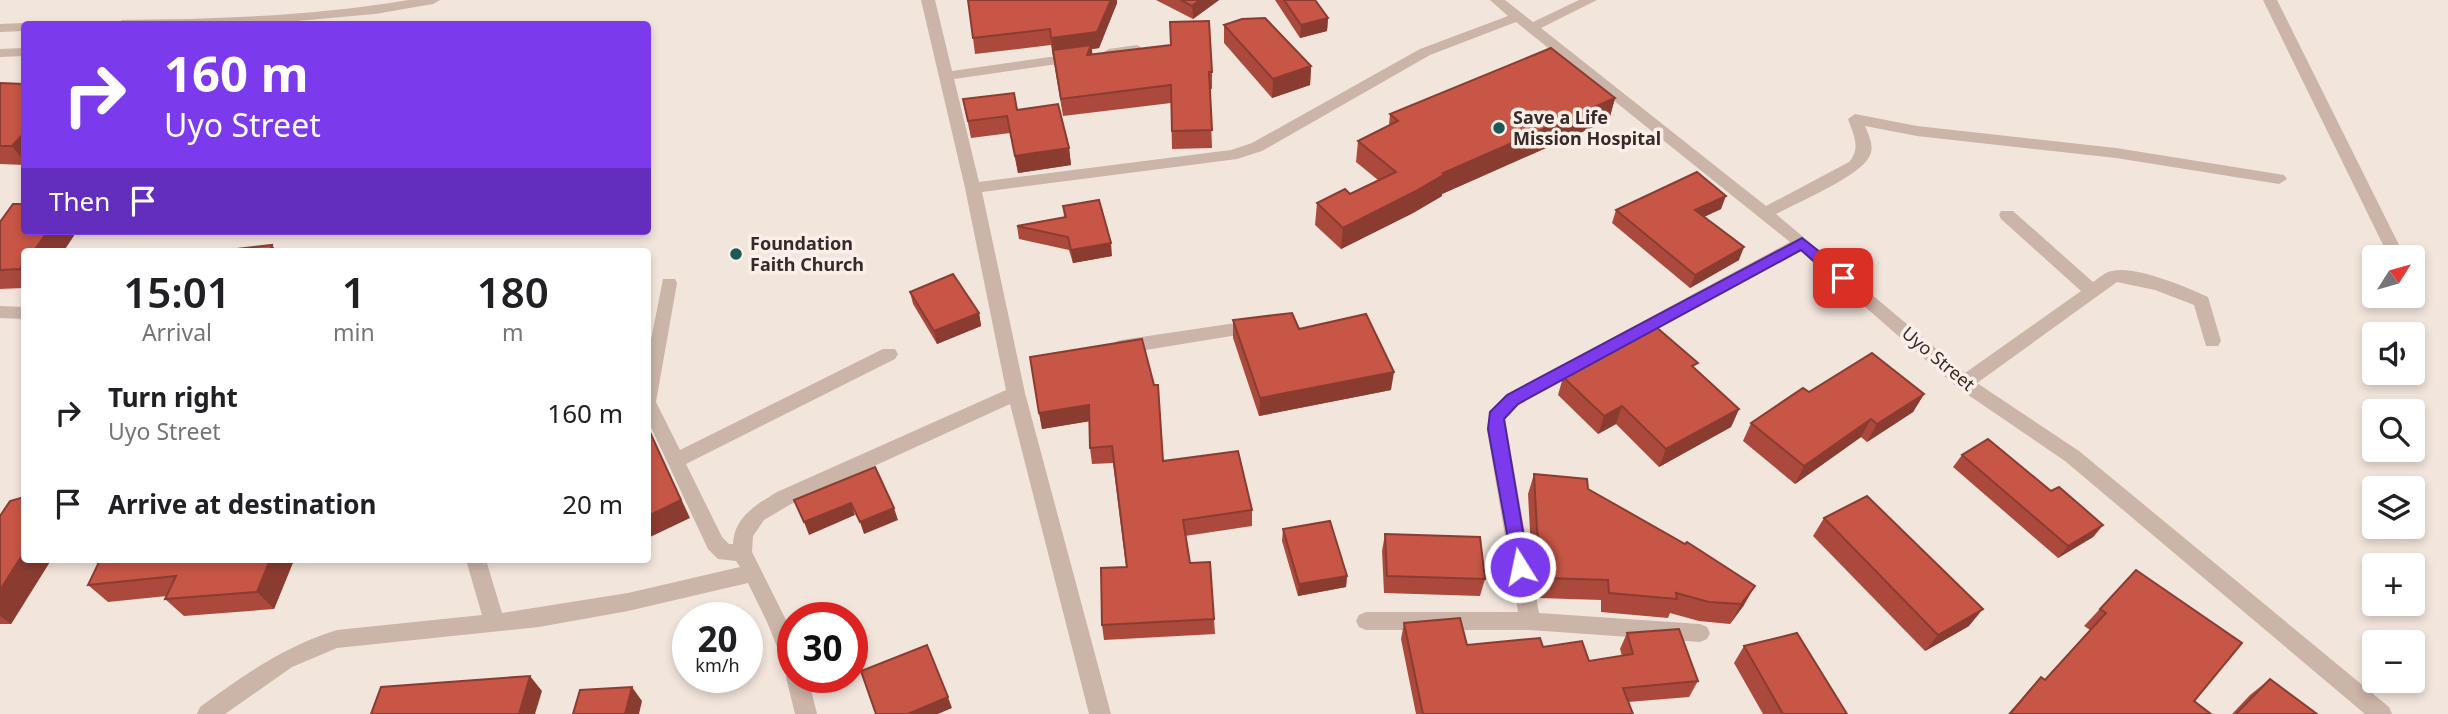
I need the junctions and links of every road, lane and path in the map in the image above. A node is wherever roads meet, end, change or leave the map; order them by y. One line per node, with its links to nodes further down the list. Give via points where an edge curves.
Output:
1 (433, 0): 6 (street)
2 (928, 0): 13 (street)
3 (1497, 0): 7 (street, Uyo Street)
4 (1590, 0): 7 (street)
5 (2270, 0): 19 (street)
6 (257, 21)
7 (1525, 22): 15 (street, via 1425,52 1258,147 1232,155); 16 (street, Uyo Street)
8 (21, 27): 9 (street)
9 (0, 28)
10 (1137, 49): 13 (street)
11 (21, 52): 12 (street)
12 (0, 53)
13 (946, 76): 15 (street)
14 (2279, 179): 16 (street, via 1855,119 1864,143 1863,155 1854,166)
15 (973, 188): 30 (street, via 1017,364)
16 (1765, 213): 18 (street, Uyo Street)
17 (2007, 215): 21 (street)
18 (1802, 243): 28 (street, Uyo Street); 38 (street, via 1512,400 1496,417)
19 (2391, 245)
20 (669, 284): 29 (street)
21 (2092, 291): 25 (street, via 2114,275 2186,293 2202,302); 28 (street)
22 (0, 312): 23 (street)
23 (21, 313)
24 (1280, 322): 26 (street)
25 (2212, 341)
26 (1105, 350)
27 (889, 354): 32 (street)
28 (1964, 383): 47 (street, Uyo Street, via 2072,456)
29 (651, 385)
30 (1016, 393): 33 (street, via 757,514 743,534); 46 (street)
31 (651, 409): 32 (street)
32 (675, 461): 33 (street, via 715,543 724,553)
33 (742, 552): 35 (street)
34 (477, 563): 39 (street)
35 (753, 573): 36 (street); 39 (street, via 628,603)
36 (777, 621)
37 (1366, 621): 38 (street)
38 (1530, 621): 40 (street)
39 (495, 623): 41 (street, via 337,639 289,656)
40 (1700, 633)
41 (237, 693): 43 (street); 44 (street)
42 (801, 693): 45 (street)
43 (208, 714)
44 (227, 714)
45 (806, 714)
46 (1100, 714)
47 (2381, 714)

